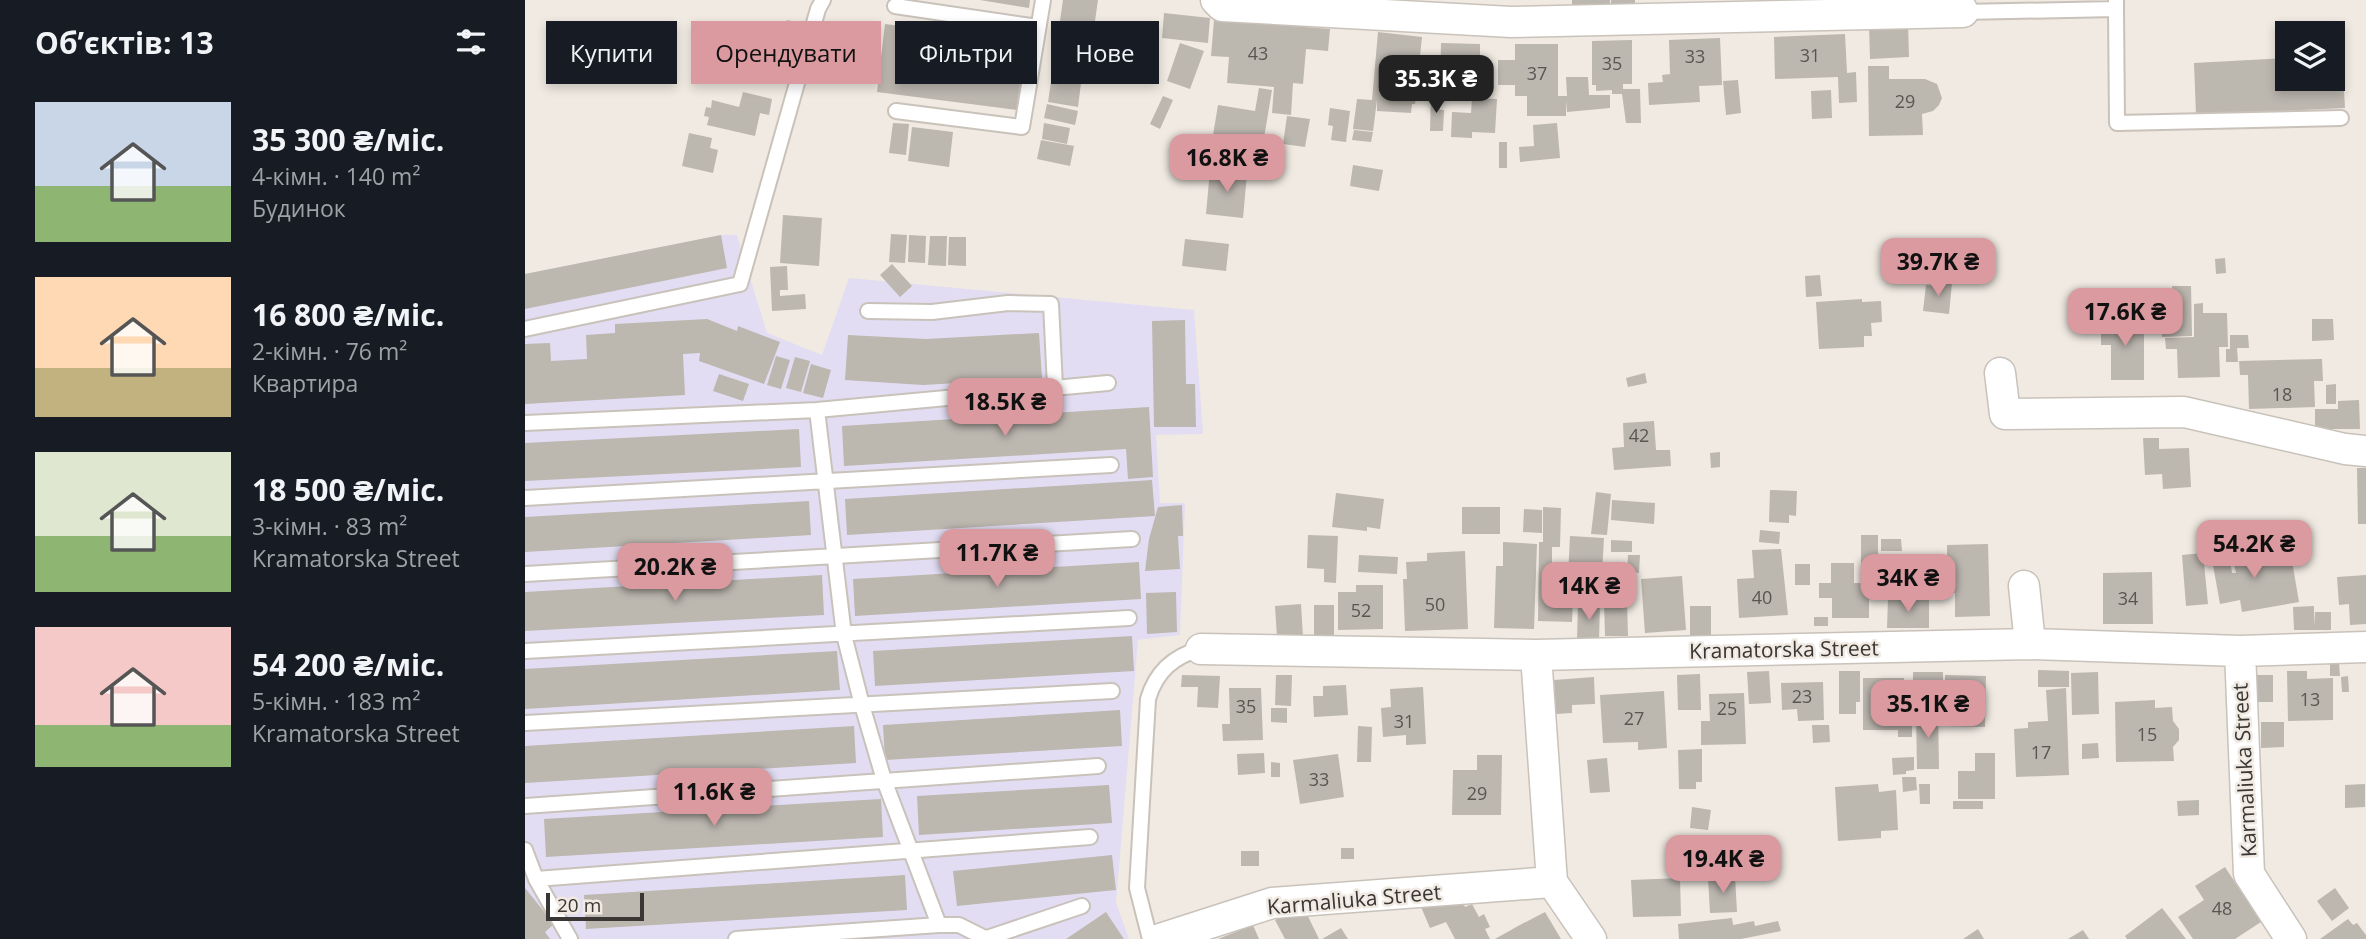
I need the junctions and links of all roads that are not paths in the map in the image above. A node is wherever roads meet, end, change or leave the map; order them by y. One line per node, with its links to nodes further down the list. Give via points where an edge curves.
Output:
1 (823, 0): 12 (lane, via 740,284)
2 (1043, 0): 8 (lane)
3 (1216, 0): 7 (street, via 1222,6)
4 (2116, 4): 6 (lane); 10 (lane, via 2117,123)
5 (895, 6): 8 (lane)
6 (1960, 6): 7 (street)
7 (1511, 11)
8 (1038, 27): 9 (lane, via 1022,127)
9 (896, 111)
10 (2341, 118)
11 (868, 312): 15 (lane, via 1051,304)
12 (525, 329)
13 (2000, 373): 18 (street, via 2005,414 2184,412)
14 (1108, 383): 15 (lane)
15 (1055, 387): 16 (lane)
16 (817, 410): 17 (lane); 20 (lane)
17 (525, 423)
18 (2366, 451)
19 (1111, 465): 20 (lane)
20 (824, 480): 21 (lane); 23 (lane)
21 (525, 498)
22 (1132, 539): 23 (lane)
23 (834, 556): 24 (lane); 27 (lane)
24 (525, 573)
25 (2024, 586): 28 (street)
26 (1129, 618): 27 (lane)
27 (844, 635): 32 (lane); 35 (lane)
28 (2031, 644): 31 (street, Kramatorska Street); 33 (street, Kramatorska Street)
29 (2366, 647): 31 (street, Kramatorska Street)
30 (1201, 649): 33 (street, Kramatorska Street); 51 (lane, via 1166,665 1148,699 1137,888)
31 (2239, 650): 47 (street, Karmaliuka Street, via 2249,874)
32 (525, 652)
33 (1536, 655): 44 (street)
34 (1112, 691): 35 (lane)
35 (862, 705): 36 (lane); 38 (lane)
36 (525, 723)
37 (1098, 766): 38 (lane)
38 (884, 780): 39 (lane); 42 (lane)
39 (525, 806)
40 (1090, 837): 42 (lane)
41 (525, 850): 43 (lane)
42 (910, 850): 43 (lane); 46 (lane)
43 (536, 879): 48 (lane)
44 (1552, 882): 52 (street, Karmaliuka Street, via 1272,904); 53 (street)
45 (1082, 906): 50 (lane)
46 (939, 925): 49 (lane); 50 (lane, via 959,925)
47 (2276, 934)
48 (570, 939)
49 (736, 939)
50 (987, 939)
51 (1150, 939)
52 (1160, 939)
53 (1591, 939)

